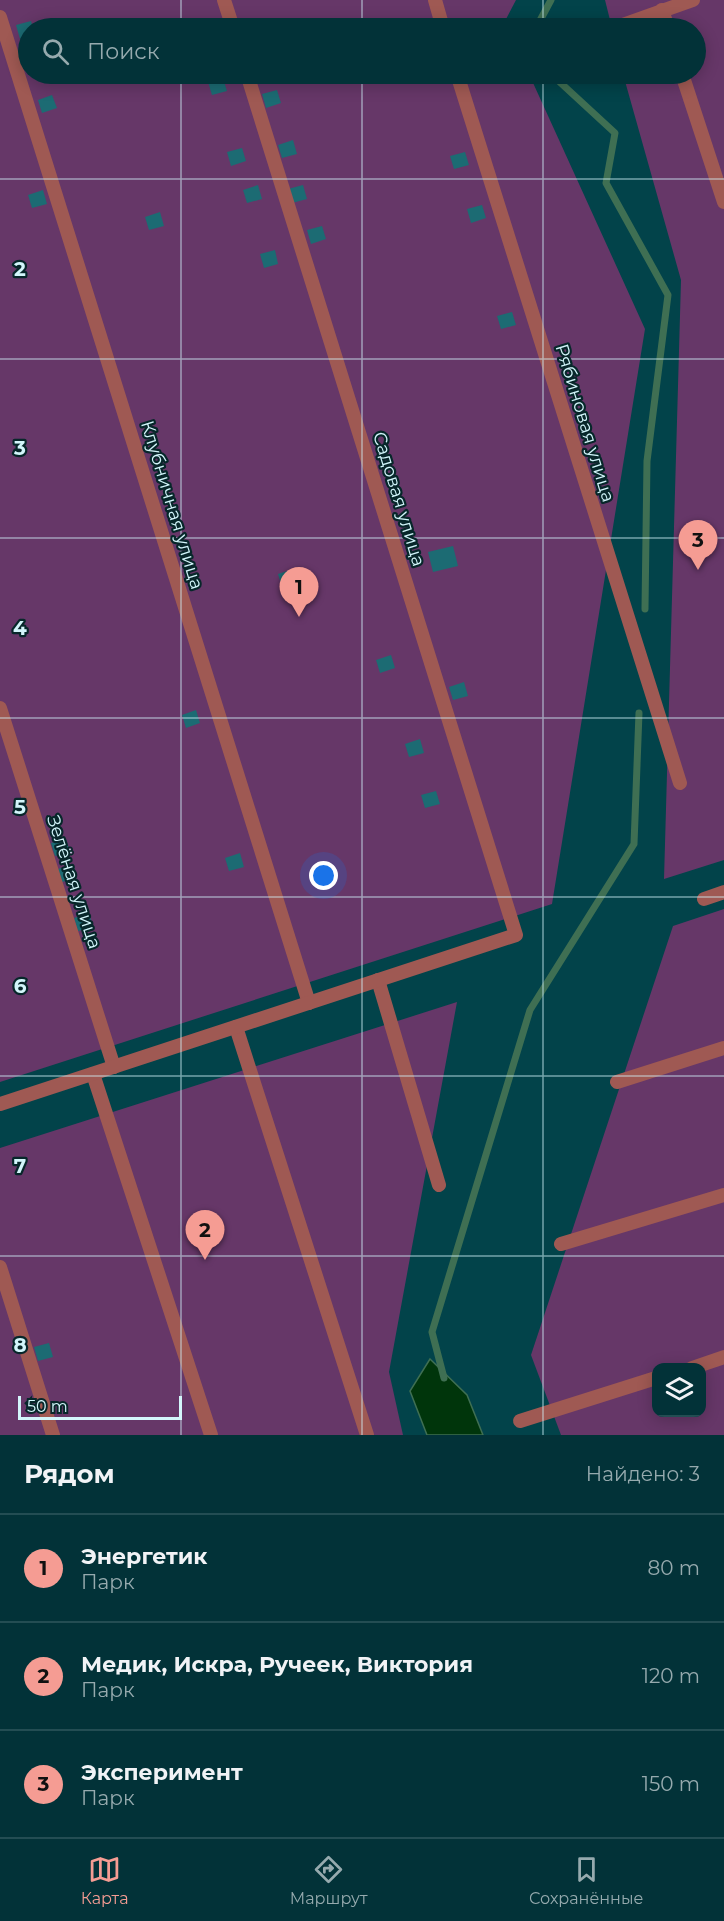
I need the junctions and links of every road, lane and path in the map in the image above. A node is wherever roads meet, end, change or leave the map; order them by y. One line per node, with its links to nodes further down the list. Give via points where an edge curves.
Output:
1 (224, 0): 6 (lane)
2 (435, 0): 7 (lane)
3 (693, 0): 4 (lane)
4 (662, 10): 8 (lane); 9 (lane)
5 (0, 17): 10 (lane, Клубничная улица)
6 (230, 18)
7 (440, 18)
8 (641, 18)
9 (665, 18)
10 (18, 74)
11 (21, 84): 21 (lane, Клубничная улица)
12 (250, 84): 20 (lane, Садовая улица, via 516,935)
13 (460, 84): 17 (lane, Рябиновая улица)
14 (685, 84): 15 (lane)
15 (724, 202)
16 (0, 708): 24 (lane, Зелёная улица)
17 (680, 783)
18 (724, 892): 19 (lane)
19 (704, 899)
20 (378, 980): 21 (lane); 28 (lane)
21 (309, 1003): 22 (lane)
22 (236, 1027): 24 (lane); 38 (lane)
23 (724, 1048): 26 (lane)
24 (114, 1067): 25 (lane)
25 (93, 1074): 27 (lane); 37 (lane)
26 (617, 1082)
27 (0, 1104)
28 (440, 1185)
29 (724, 1195): 30 (lane)
30 (561, 1244)
31 (0, 1267): 36 (lane)
32 (724, 1358): 33 (lane)
33 (706, 1364)
34 (652, 1380): 35 (lane)
35 (520, 1420)
36 (53, 1435)
37 (211, 1435)
38 (367, 1435)

